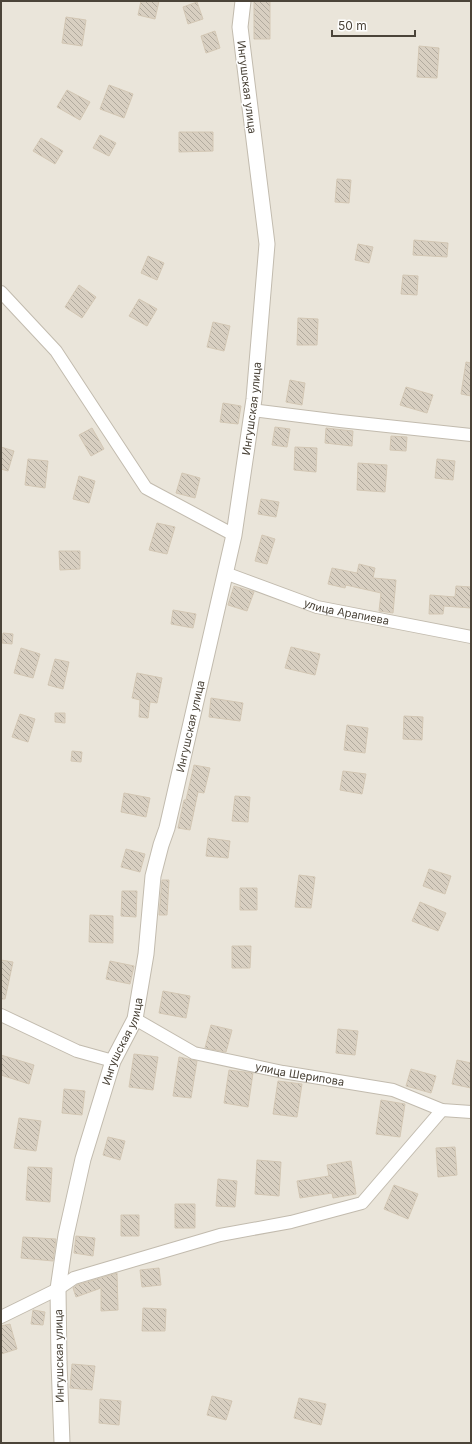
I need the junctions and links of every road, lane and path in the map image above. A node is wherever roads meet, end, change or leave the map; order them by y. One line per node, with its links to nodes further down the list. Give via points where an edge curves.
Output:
1 (243, 1): 3 (street, Ингушская улица, via 240,27 268,244)
2 (1, 292): 5 (street, via 56,351 146,488)
3 (252, 410): 4 (street); 5 (street, Ингушская улица)
4 (471, 435)
5 (234, 535): 6 (street, Ингушская улица)
6 (225, 573): 7 (street, улица Арапиева, via 317,607); 9 (street, Ингушская улица, via 167,828 153,876 146,954)
7 (471, 637)
8 (1, 1015): 10 (street, via 77,1051)
9 (135, 1019): 10 (street, Ингушская улица); 11 (street, улица Шерипова, via 194,1052 283,1072 393,1090)
10 (113, 1061): 13 (street, Ингушская улица, via 83,1159 66,1235)
11 (442, 1110): 12 (street, улица Шерипова); 13 (street, via 362,1203 291,1222 220,1235 74,1278)
12 (471, 1112)
13 (58, 1289): 14 (street); 15 (street, Ингушская улица)
14 (1, 1317)
15 (62, 1443)

